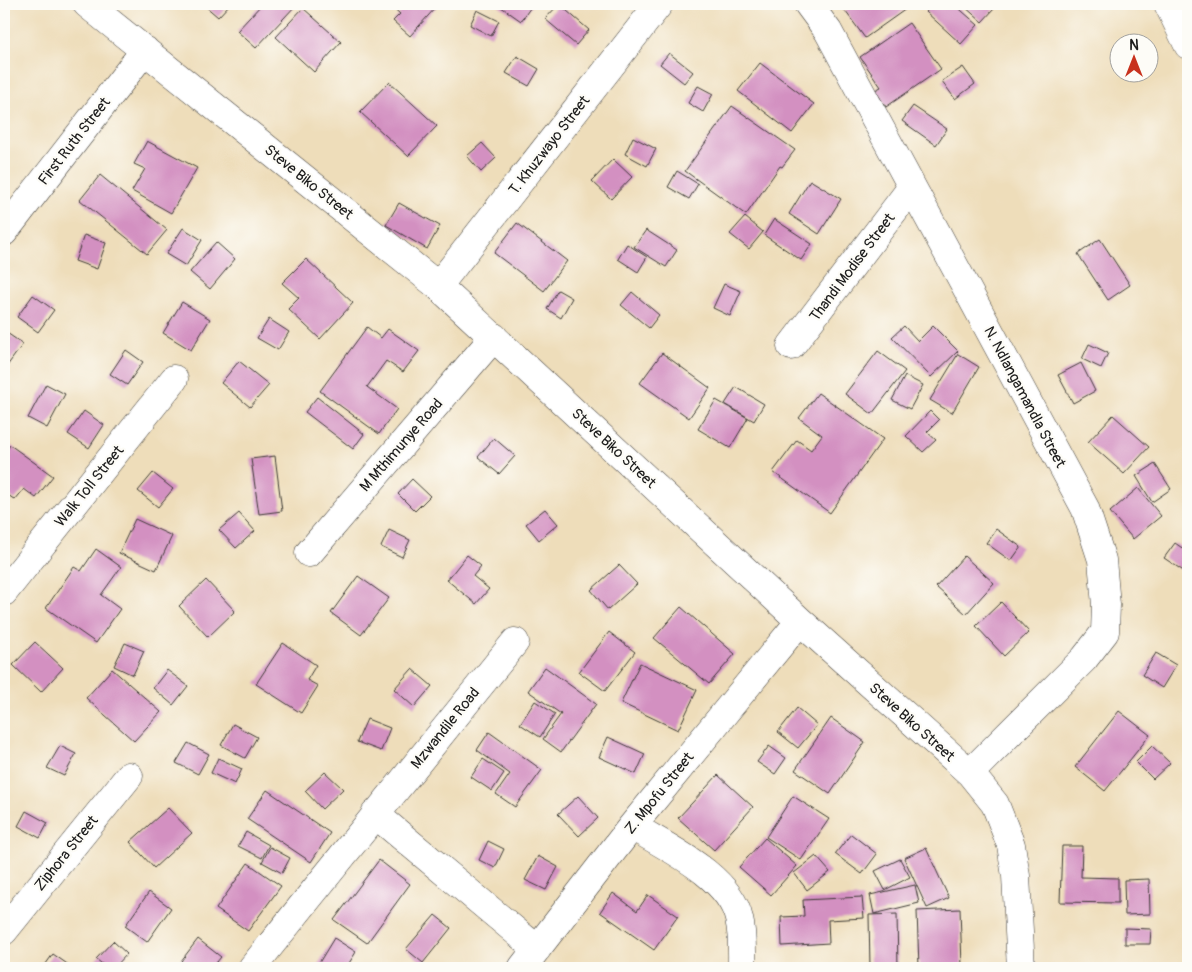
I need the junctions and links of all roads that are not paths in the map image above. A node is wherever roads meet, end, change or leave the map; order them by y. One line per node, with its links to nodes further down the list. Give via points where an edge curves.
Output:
1 (87, 4): 6 (main road, Steve Biko Street)
2 (659, 4): 9 (main road, T. Khuzwayo Street)
3 (808, 4): 7 (main road, N. Ndlangamandla Street, via 828,31)
4 (1168, 4): 5 (main road)
5 (1188, 45)
6 (145, 50): 8 (main road, First Ruth Street); 9 (main road, Steve Biko Street)
7 (912, 187): 11 (main road, Thandi Modise Street); 17 (main road, N. Ndlangamandla Street, via 1085,508 1102,560 1105,632 1084,659)
8 (4, 232)
9 (438, 286): 10 (main road, Steve Biko Street)
10 (494, 337): 13 (main road, M Mthimunye Road); 15 (main road, Steve Biko Street)
11 (791, 346)
12 (174, 379): 14 (main road, Walk Toll Street)
13 (308, 553)
14 (4, 592)
15 (800, 620): 17 (main road, Steve Biko Street); 20 (main road, Z. Mpofu Street)
16 (514, 642): 19 (main road, Mzwandile Road)
17 (970, 774): 25 (main road, Steve Biko Street, via 995,804 1011,845)
18 (129, 776): 21 (main road, Ziphora Street)
19 (375, 814): 22 (main road); 23 (main road, Mzwandile Road)
20 (632, 826): 22 (main road, Z. Mpofu Street); 24 (main road, via 686,858 725,892 740,919)
21 (4, 931)
22 (530, 959)
23 (252, 968)
24 (742, 968)
25 (1021, 968)

